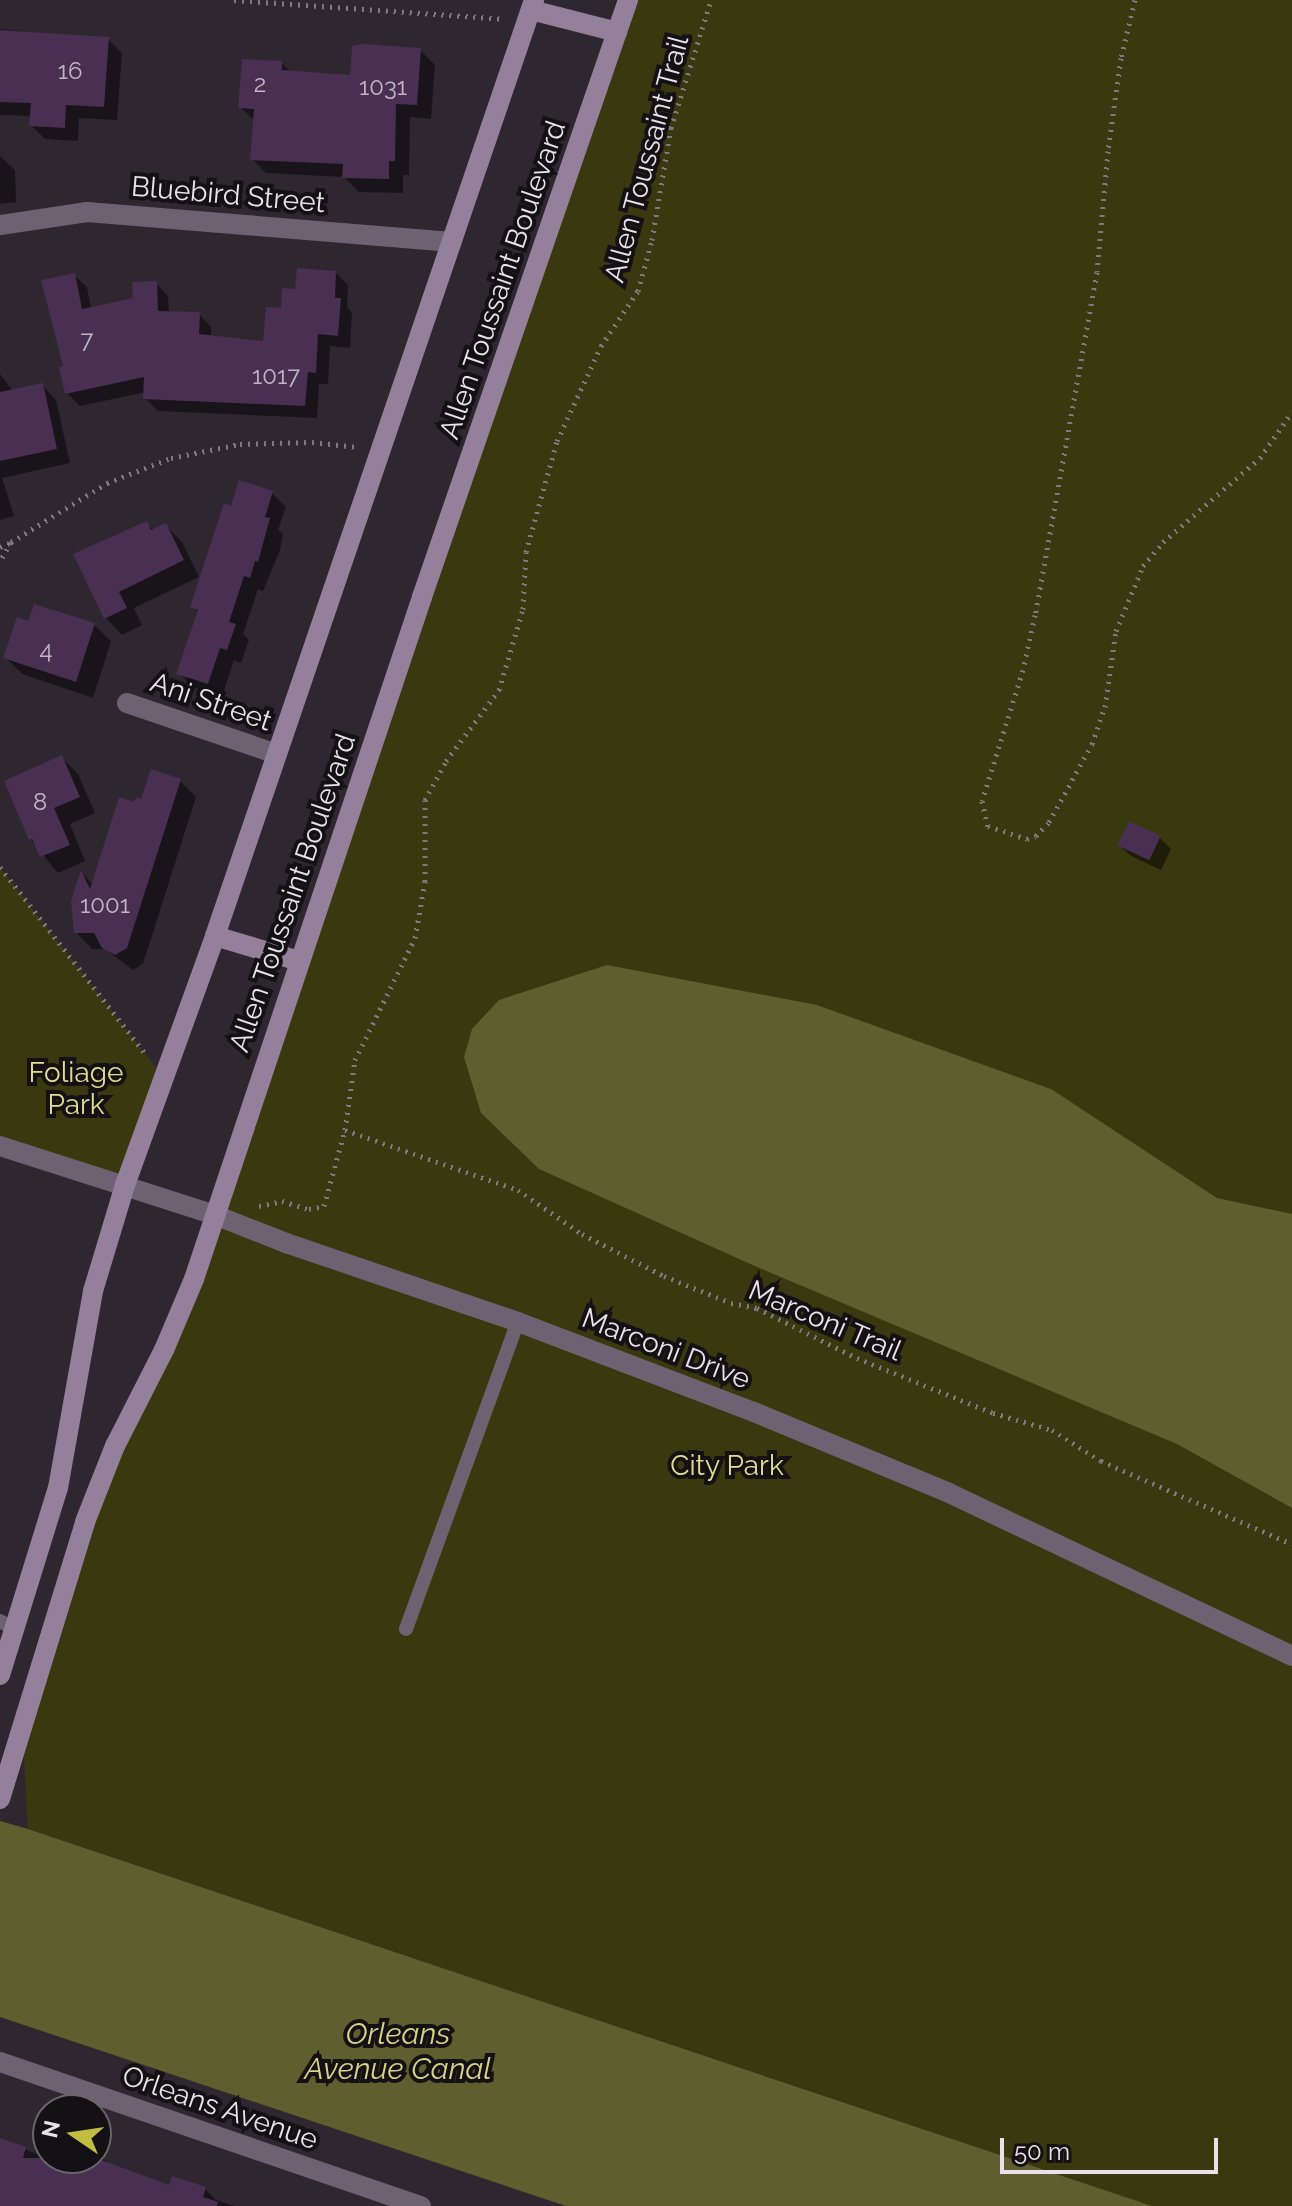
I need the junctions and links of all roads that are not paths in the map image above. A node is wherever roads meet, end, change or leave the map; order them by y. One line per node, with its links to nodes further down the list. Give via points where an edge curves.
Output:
1 (628, 0): 3 (main road, Allen Toussaint Boulevard)
2 (531, 10): 3 (main road); 5 (main road)
3 (617, 32): 9 (main road, Allen Toussaint Boulevard)
4 (0, 225): 5 (street, Bluebird Street, via 87,212)
5 (452, 242): 7 (main road)
6 (127, 703): 7 (street, Ani Street)
7 (277, 754): 8 (main road)
8 (215, 936): 9 (main road); 11 (main road)
9 (299, 961): 12 (main road, Allen Toussaint Boulevard)
10 (0, 1146): 11 (street, Marconi Drive)
11 (125, 1185): 12 (street, Marconi Drive); 14 (main road, via 93,1291 58,1488)
12 (215, 1215): 13 (street, Marconi Drive); 18 (main road, Allen Toussaint Boulevard, via 164,1350 115,1446 85,1522)
13 (518, 1322): 15 (lane); 16 (street, Marconi Drive, via 947,1492)
14 (7, 1625): 17 (main road)
15 (406, 1629)
16 (1292, 1656)
17 (0, 1675)
18 (1, 1795)
19 (0, 2062): 20 (street, Orleans Avenue)
20 (421, 2206)

